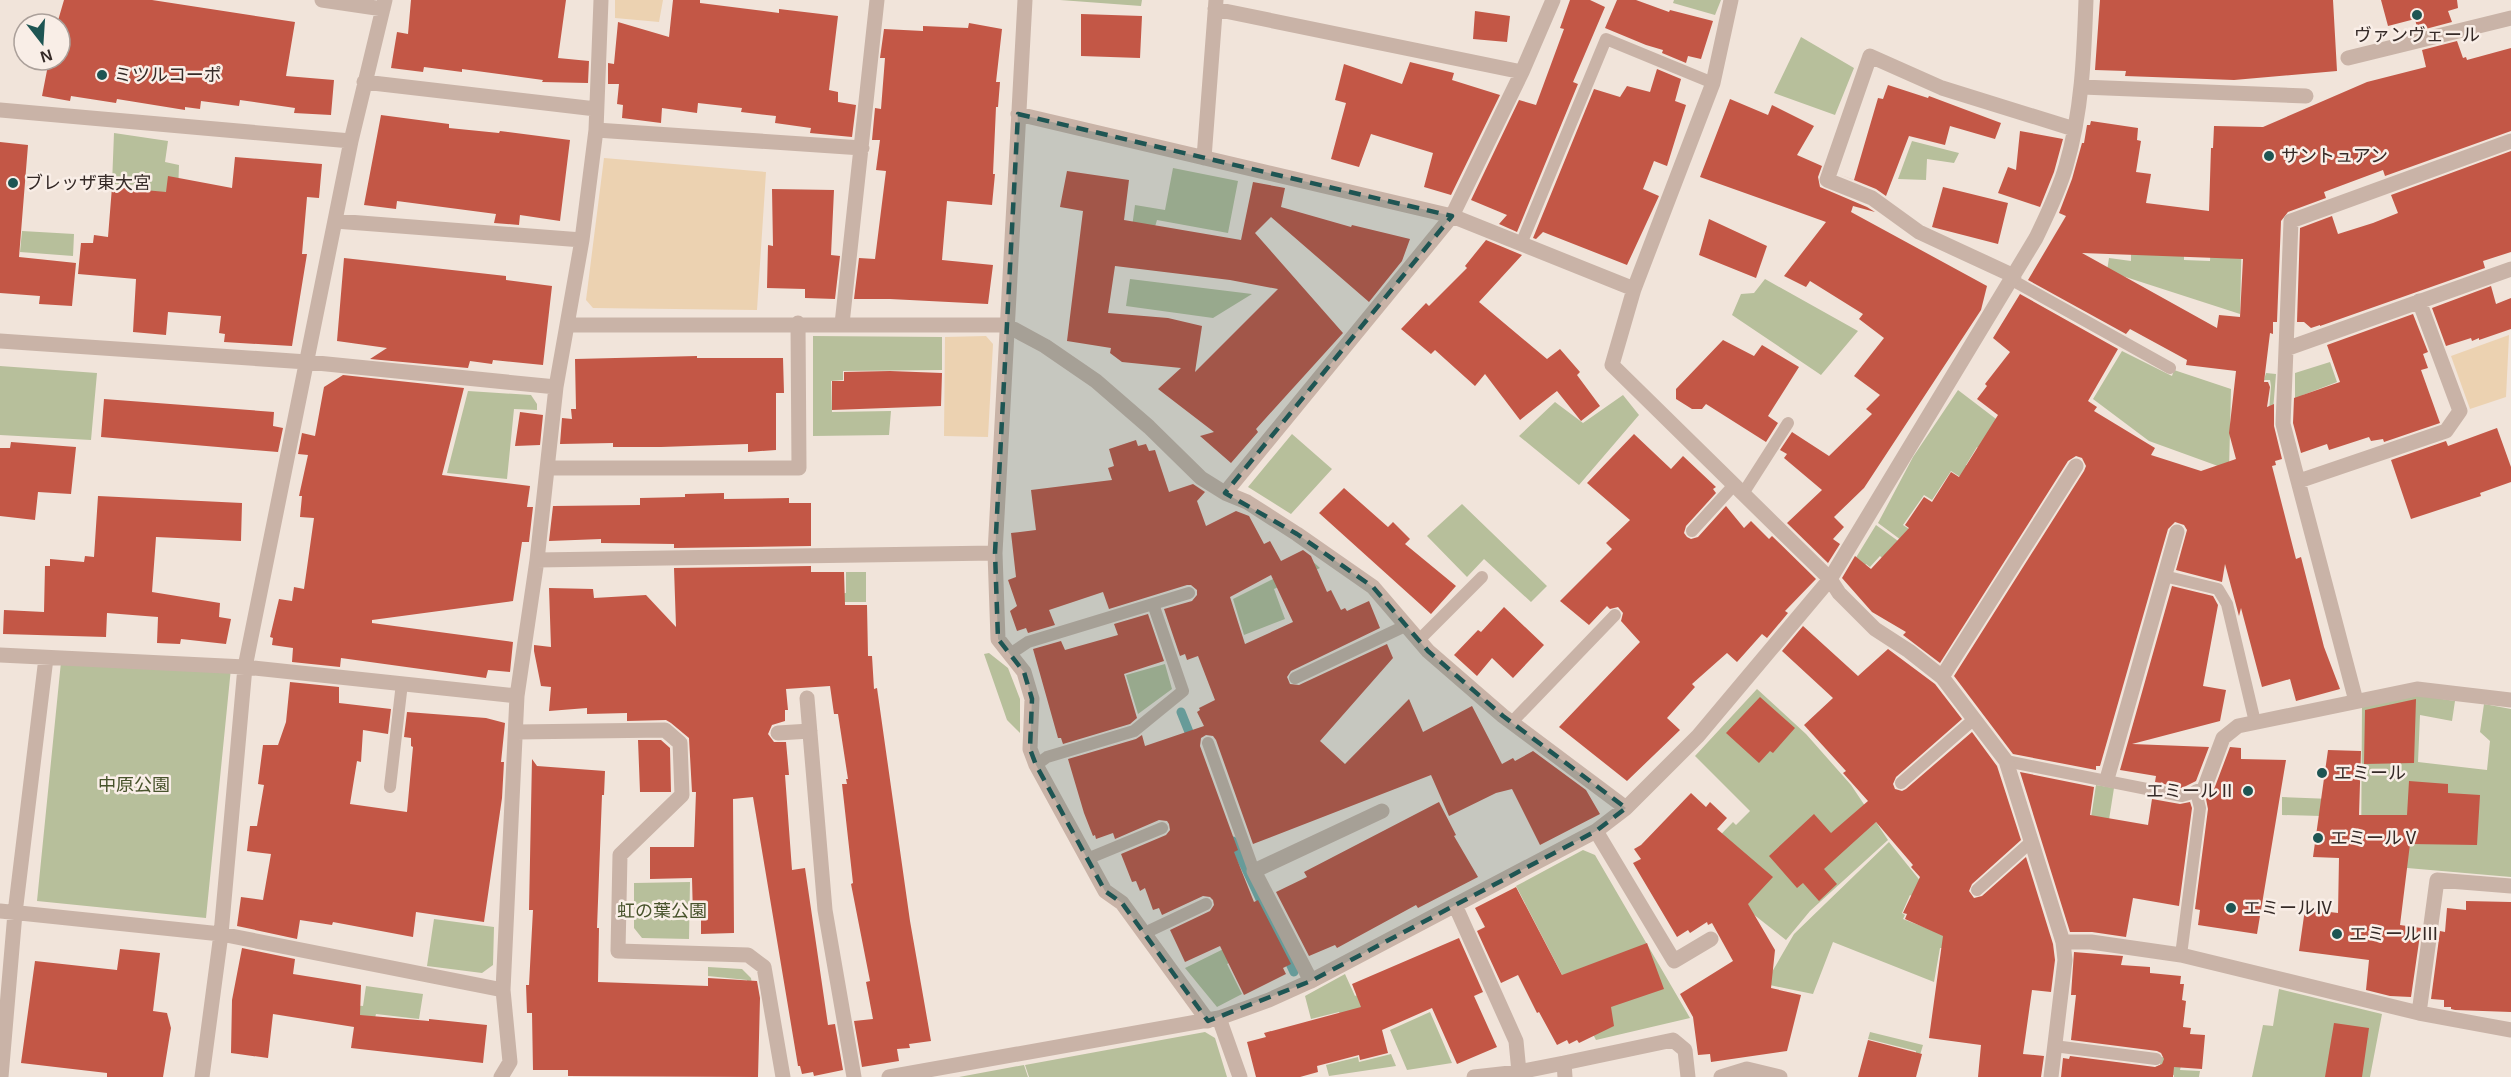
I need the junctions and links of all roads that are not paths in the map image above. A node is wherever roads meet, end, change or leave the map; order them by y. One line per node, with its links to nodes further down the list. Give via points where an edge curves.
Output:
1 (322, 0): 9 (street)
2 (602, 0): 17 (street)
3 (877, 0): 24 (street)
4 (1025, 0): 19 (street)
5 (1553, 0): 12 (street)
6 (1731, 0): 14 (street)
7 (2086, 0): 15 (street)
8 (1215, 4): 12 (street); 25 (street)
9 (384, 5): 13 (street)
10 (2511, 18): 11 (street)
11 (2348, 58)
12 (1522, 72): 26 (street)
13 (364, 82): 17 (street); 22 (street)
14 (1713, 83): 29 (lane, via 1606,39); 32 (street)
15 (2082, 87): 16 (street); 20 (street)
16 (2306, 96)
17 (596, 109): 21 (street)
18 (0, 110): 22 (street)
19 (1018, 114): 25 (street); 37 (street)
20 (2074, 129): 31 (street, via 2055,199); 31 (street, via 1942,88 1870,56 1827,180 1872,198 1919,232)
21 (596, 130): 24 (street); 28 (street)
22 (351, 141): 27 (street)
23 (2511, 141): 39 (street, via 2291,221)
24 (862, 148): 35 (street)
25 (1204, 158): 26 (street)
26 (1452, 216): 29 (street); 48 (street)
27 (335, 221): 28 (street); 40 (street)
28 (582, 240): 36 (street)
29 (1521, 244): 32 (street)
30 (2511, 268): 33 (street)
31 (2013, 278): 41 (lane); 55 (street)
32 (1634, 289): 47 (street, via 1612,365)
33 (2419, 301): 39 (street); 46 (street, via 2460,411 2446,430)
34 (798, 323): 35 (street); 36 (street); 45 (street, via 799,468)
35 (842, 324): 37 (street)
36 (567, 325): 42 (street)
37 (1006, 325): 48 (street, via 1096,381 1201,478); 51 (street)
38 (0, 341): 40 (street)
39 (2286, 349): 46 (street, via 2283,424)
40 (308, 362): 42 (street); 64 (street)
41 (2170, 368)
42 (556, 387): 45 (street)
43 (1788, 423): 47 (lane)
44 (2076, 466): 65 (street)
45 (547, 468): 52 (street)
46 (2299, 481): 71 (street)
47 (1739, 488): 49 (lane); 55 (street)
48 (1225, 494): 59 (street, via 1246,502 1298,534 1373,587)
49 (1692, 531)
50 (2176, 532): 53 (street)
51 (995, 553): 52 (street); 61 (street, via 998,639)
52 (537, 560): 68 (street)
53 (2164, 576): 74 (lane, via 2218,589 2227,604); 81 (street)
54 (1482, 577): 60 (lane)
55 (1830, 579): 65 (street, via 1875,629); 85 (street, via 1698,736)
56 (1189, 593): 57 (lane)
57 (1153, 604): 61 (lane, via 1028,642); 80 (lane, via 1183,691 1134,731 1047,757)
58 (1615, 615): 73 (lane)
59 (1405, 626): 60 (street); 66 (lane)
60 (1418, 641): 73 (street)
61 (1010, 654): 80 (street, via 1024,672 1032,699 1030,749)
62 (0, 655): 63 (street)
63 (46, 658): 64 (street); 96 (street)
64 (245, 667): 67 (street); 97 (street)
65 (1941, 677): 72 (street)
66 (1295, 678)
67 (402, 683): 68 (street); 83 (lane)
68 (517, 696): 76 (street)
69 (807, 698): 75 (street)
70 (2511, 700): 71 (street, via 2417,689)
71 (2356, 701): 74 (street)
72 (1973, 720): 79 (street); 82 (lane)
73 (1512, 722): 85 (street)
74 (2255, 722): 84 (street, via 2238,726 2223,738 2204,789)
75 (810, 731): 77 (street); 115 (street, via 825,910)
76 (516, 732): 103 (street); 114 (street, via 665,730 680,743 682,795 620,855 618,951 748,955 764,967)
77 (778, 733)
78 (1208, 743): 91 (lane)
79 (2006, 761): 81 (lane); 89 (street)
80 (1036, 765): 90 (street)
81 (2108, 779): 84 (lane, via 2182,796)
82 (1901, 783)
83 (390, 787)
84 (2196, 792): 101 (lane, via 2200,808)
85 (1626, 808): 88 (street)
86 (1382, 810): 91 (street)
87 (1162, 828): 90 (lane)
88 (1596, 831): 95 (street); 99 (street, via 1674,961)
89 (2032, 841): 93 (lane); 100 (street)
90 (1087, 858): 98 (street, via 1105,891 1122,903)
91 (1254, 871): 102 (street)
92 (2511, 886): 104 (street, via 2437,880)
93 (1977, 890)
94 (1206, 904): 98 (lane)
95 (1455, 905): 102 (street); 110 (street, via 1516,1041)
96 (8, 912): 97 (street); 111 (street)
97 (221, 934): 103 (street); 112 (street)
98 (1146, 935): 105 (street)
99 (1711, 939)
100 (2063, 942): 101 (street, via 2091,942); 107 (street, via 2065,960)
101 (2181, 956): 104 (street)
102 (1311, 981): 105 (street)
103 (503, 990): 113 (street, via 510,1062)
104 (2419, 1013): 106 (street)
105 (1213, 1019): 116 (street); 117 (street)
106 (2511, 1030)
107 (2054, 1046): 108 (lane); 122 (street)
108 (2156, 1059)
109 (1564, 1070): 110 (street); 119 (street, via 1673,1040 1685,1050)
110 (1519, 1072): 118 (street)
111 (1, 1077)
112 (202, 1077)
113 (501, 1077)
114 (783, 1077)
115 (854, 1077)
116 (890, 1077)
117 (1240, 1077)
118 (1474, 1077)
119 (1688, 1077)
120 (1721, 1077): 121 (street, via 1747,1069)
121 (1780, 1077)
122 (2051, 1077)

